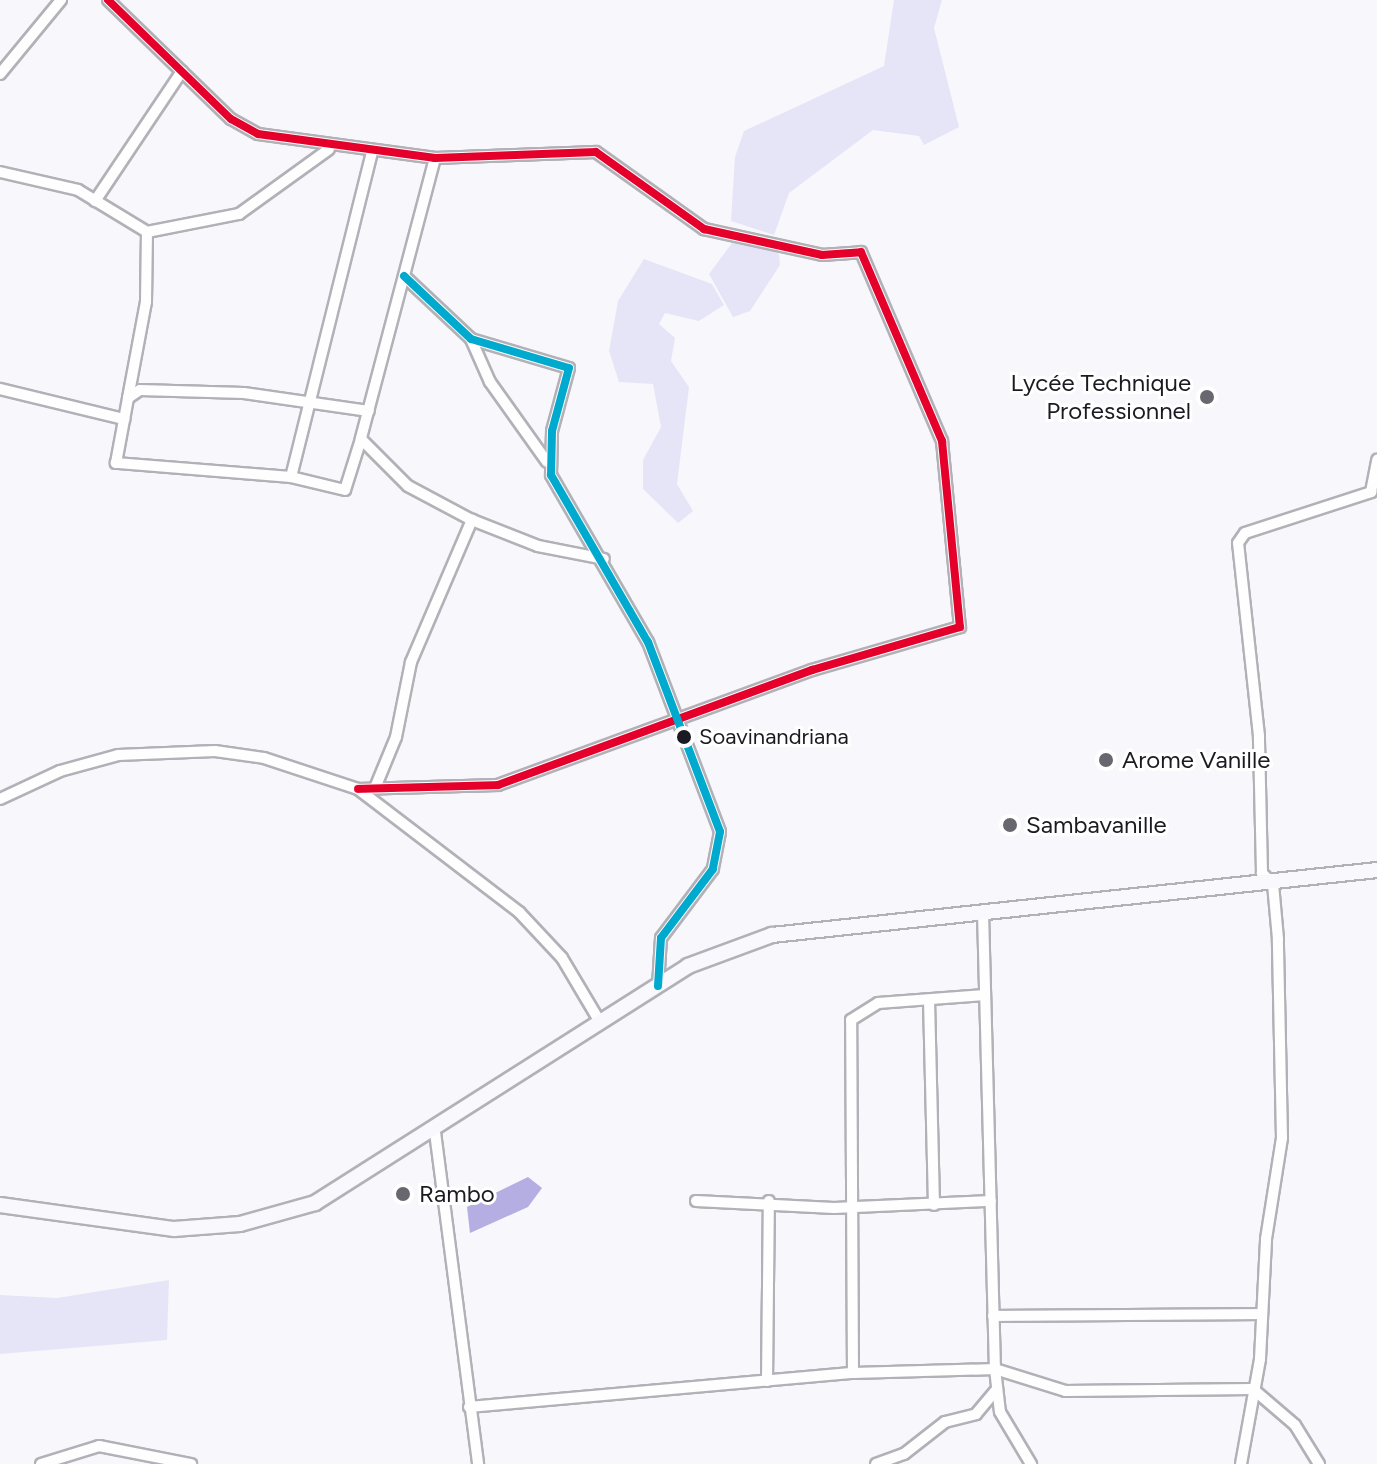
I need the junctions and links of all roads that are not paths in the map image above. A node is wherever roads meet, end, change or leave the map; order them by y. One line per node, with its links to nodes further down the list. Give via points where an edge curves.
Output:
1 (61, 0): 4 (street)
2 (108, 0): 3 (street)
3 (182, 71): 5 (street, via 258,134); 9 (street)
4 (0, 74)
5 (329, 149): 6 (street); 10 (street, via 239,214)
6 (372, 153): 7 (street); 15 (street)
7 (435, 158): 11 (street); 25 (street, via 596,152 704,229 822,255 861,252 868,267 942,441 960,627)
8 (0, 172): 9 (street)
9 (95, 201): 10 (street)
10 (147, 232): 14 (street, via 146,302)
11 (404, 276): 12 (street); 16 (street)
12 (471, 339): 20 (street, via 490,382); 20 (street, via 569,368)
13 (0, 389): 17 (street)
14 (128, 398): 15 (street, via 161,389); 17 (street)
15 (310, 399): 16 (street); 21 (street)
16 (369, 411): 18 (street)
17 (124, 419): 21 (street, via 116,463)
18 (361, 439): 21 (street, via 345,490); 23 (street, via 408,486)
19 (1377, 460): 22 (street)
20 (547, 462): 24 (street)
21 (291, 477)
22 (1374, 490): 30 (street, via 1245,533 1238,543 1259,736 1262,873)
23 (472, 520): 24 (street, via 538,546); 26 (street, via 411,662 396,737)
24 (604, 559): 25 (street)
25 (678, 720): 26 (street, via 498,785); 32 (street, via 720,832 713,869 661,938)
26 (375, 788): 27 (street)
27 (358, 789): 28 (street, via 264,758 215,751 118,755); 35 (street, via 519,912 562,958)
28 (0, 799)
29 (1377, 870): 30 (main road)
30 (1273, 884): 31 (main road); 43 (street, via 1282,1138)
31 (983, 912): 32 (main road, via 772,935 731,947); 33 (street)
32 (658, 986): 35 (main road)
33 (985, 995): 34 (street); 39 (street)
34 (929, 1000): 41 (street); 42 (street, via 878,1003 851,1020)
35 (600, 1022): 36 (main road)
36 (435, 1132): 40 (main road, via 315,1203 240,1224 174,1229); 50 (street)
37 (696, 1201): 38 (street)
38 (769, 1201): 42 (street); 47 (street)
39 (991, 1201): 41 (street); 44 (street)
40 (0, 1205)
41 (934, 1205): 42 (street)
42 (853, 1208): 46 (street)
43 (1261, 1314): 44 (street); 49 (street)
44 (993, 1316): 45 (street)
45 (995, 1369): 46 (street); 48 (street); 49 (street, via 1065,1391)
46 (853, 1373): 47 (street)
47 (767, 1381): 50 (street)
48 (997, 1389): 51 (street, via 976,1414 945,1422); 56 (street, via 1000,1412)
49 (1253, 1389): 57 (street); 58 (street, via 1295,1425)
50 (469, 1407): 54 (street)
51 (904, 1459): 55 (street)
52 (41, 1464): 53 (street, via 99,1446)
53 (191, 1464)
54 (478, 1464)
55 (876, 1464)
56 (1031, 1464)
57 (1241, 1464)
58 (1319, 1464)

